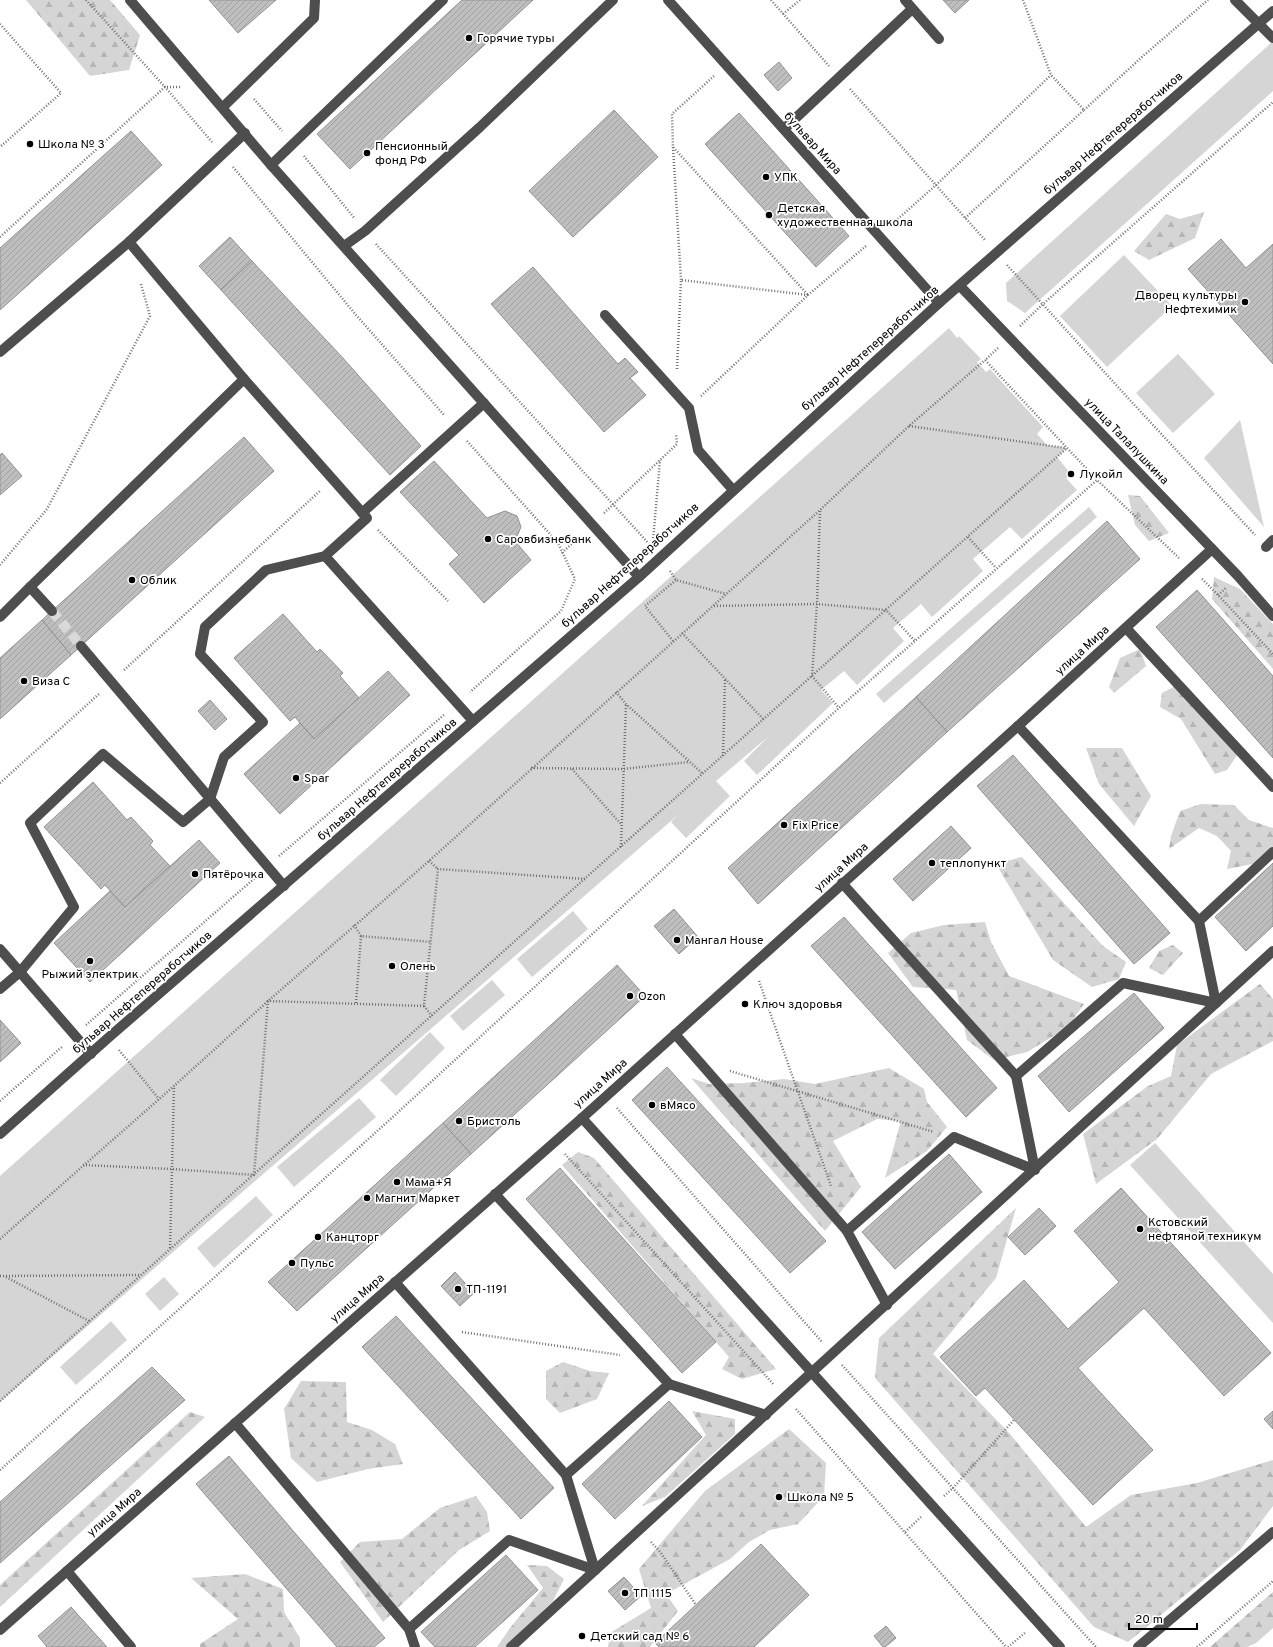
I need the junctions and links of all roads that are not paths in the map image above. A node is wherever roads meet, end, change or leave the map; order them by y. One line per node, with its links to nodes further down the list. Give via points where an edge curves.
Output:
1 (130, 0): 13 (street)
2 (315, 0): 13 (street, via 314,18)
3 (443, 0): 16 (street)
4 (613, 0): 18 (street, via 480,127 365,231)
5 (668, 0): 14 (street, бульвар Мира)
6 (905, 0): 8 (street)
7 (1235, 0): 10 (street)
8 (912, 9): 12 (street); 14 (street)
9 (1273, 11): 10 (street, бульвар Нефтепереработчиков)
10 (1258, 24): 11 (street); 19 (street, бульвар Нефтепереработчиков)
11 (1273, 38)
12 (939, 39)
13 (223, 107): 15 (street)
14 (784, 129): 20 (street, бульвар Мира)
15 (245, 133): 16 (street); 17 (street)
16 (271, 165): 18 (street)
17 (129, 242): 22 (street); 23 (street)
18 (344, 246): 24 (street)
19 (960, 286): 20 (street, бульвар Нефтепереработчиков); 27 (street, улица Талалушкина)
20 (939, 303): 25 (street, бульвар Нефтепереработчиков)
21 (605, 315): 25 (street, via 689,408 698,450)
22 (0, 352)
23 (244, 379): 26 (street); 30 (street)
24 (484, 403): 26 (street); 29 (street)
25 (733, 490): 29 (street, бульвар Нефтепереработчиков)
26 (365, 515): 28 (street)
27 (1212, 549): 32 (street, улица Талалушкина); 34 (street, улица Мира)
28 (325, 556): 36 (street); 39 (street, via 266,570 205,627 200,654 263,722 224,758)
29 (639, 577): 36 (street, бульвар Нефтепереработчиков)
30 (30, 587): 31 (street); 33 (street)
31 (52, 611)
32 (1273, 616)
33 (0, 617)
34 (1126, 628): 37 (street, улица Мира); 38 (street)
35 (81, 646): 39 (street)
36 (473, 721): 42 (street, бульвар Нефтепереработчиков)
37 (1018, 726): 41 (street, улица Мира); 43 (street)
38 (1273, 787)
39 (210, 799): 42 (street); 46 (street, via 183,822 103,754 30,822 74,907)
40 (1273, 852): 43 (street)
41 (842, 883): 49 (street, улица Мира); 51 (street)
42 (284, 886): 50 (street, бульвар Нефтепереработчиков)
43 (1199, 921): 48 (street)
44 (0, 950): 46 (street)
45 (1273, 951): 48 (street)
46 (20, 972): 47 (street); 50 (street)
47 (0, 989)
48 (1216, 1003): 51 (street, via 1123,983); 54 (street)
49 (675, 1034): 52 (street, улица Мира); 56 (street)
50 (91, 1054): 53 (street, бульвар Нефтепереработчиков)
51 (1016, 1076): 54 (street)
52 (582, 1118): 55 (street, улица Мира); 59 (street)
53 (0, 1134)
54 (1034, 1170): 56 (street, via 954,1137); 58 (street)
55 (495, 1194): 57 (street, улица Мира); 60 (street)
56 (847, 1231): 58 (street)
57 (395, 1282): 62 (street, улица Мира); 63 (street)
58 (887, 1305): 59 (street)
59 (813, 1373): 61 (street); 72 (street)
60 (669, 1384): 61 (street); 63 (street)
61 (766, 1415): 65 (street)
62 (235, 1423): 66 (street, улица Мира); 67 (street)
63 (566, 1475): 65 (street)
64 (1273, 1532): 73 (street)
65 (595, 1570): 67 (street, via 509,1540); 71 (street)
66 (67, 1571): 68 (street, улица Мира); 69 (street)
67 (409, 1629): 70 (street)
68 (0, 1630)
69 (131, 1647)
70 (415, 1647)
71 (511, 1647)
72 (1060, 1647)
73 (1138, 1647)

